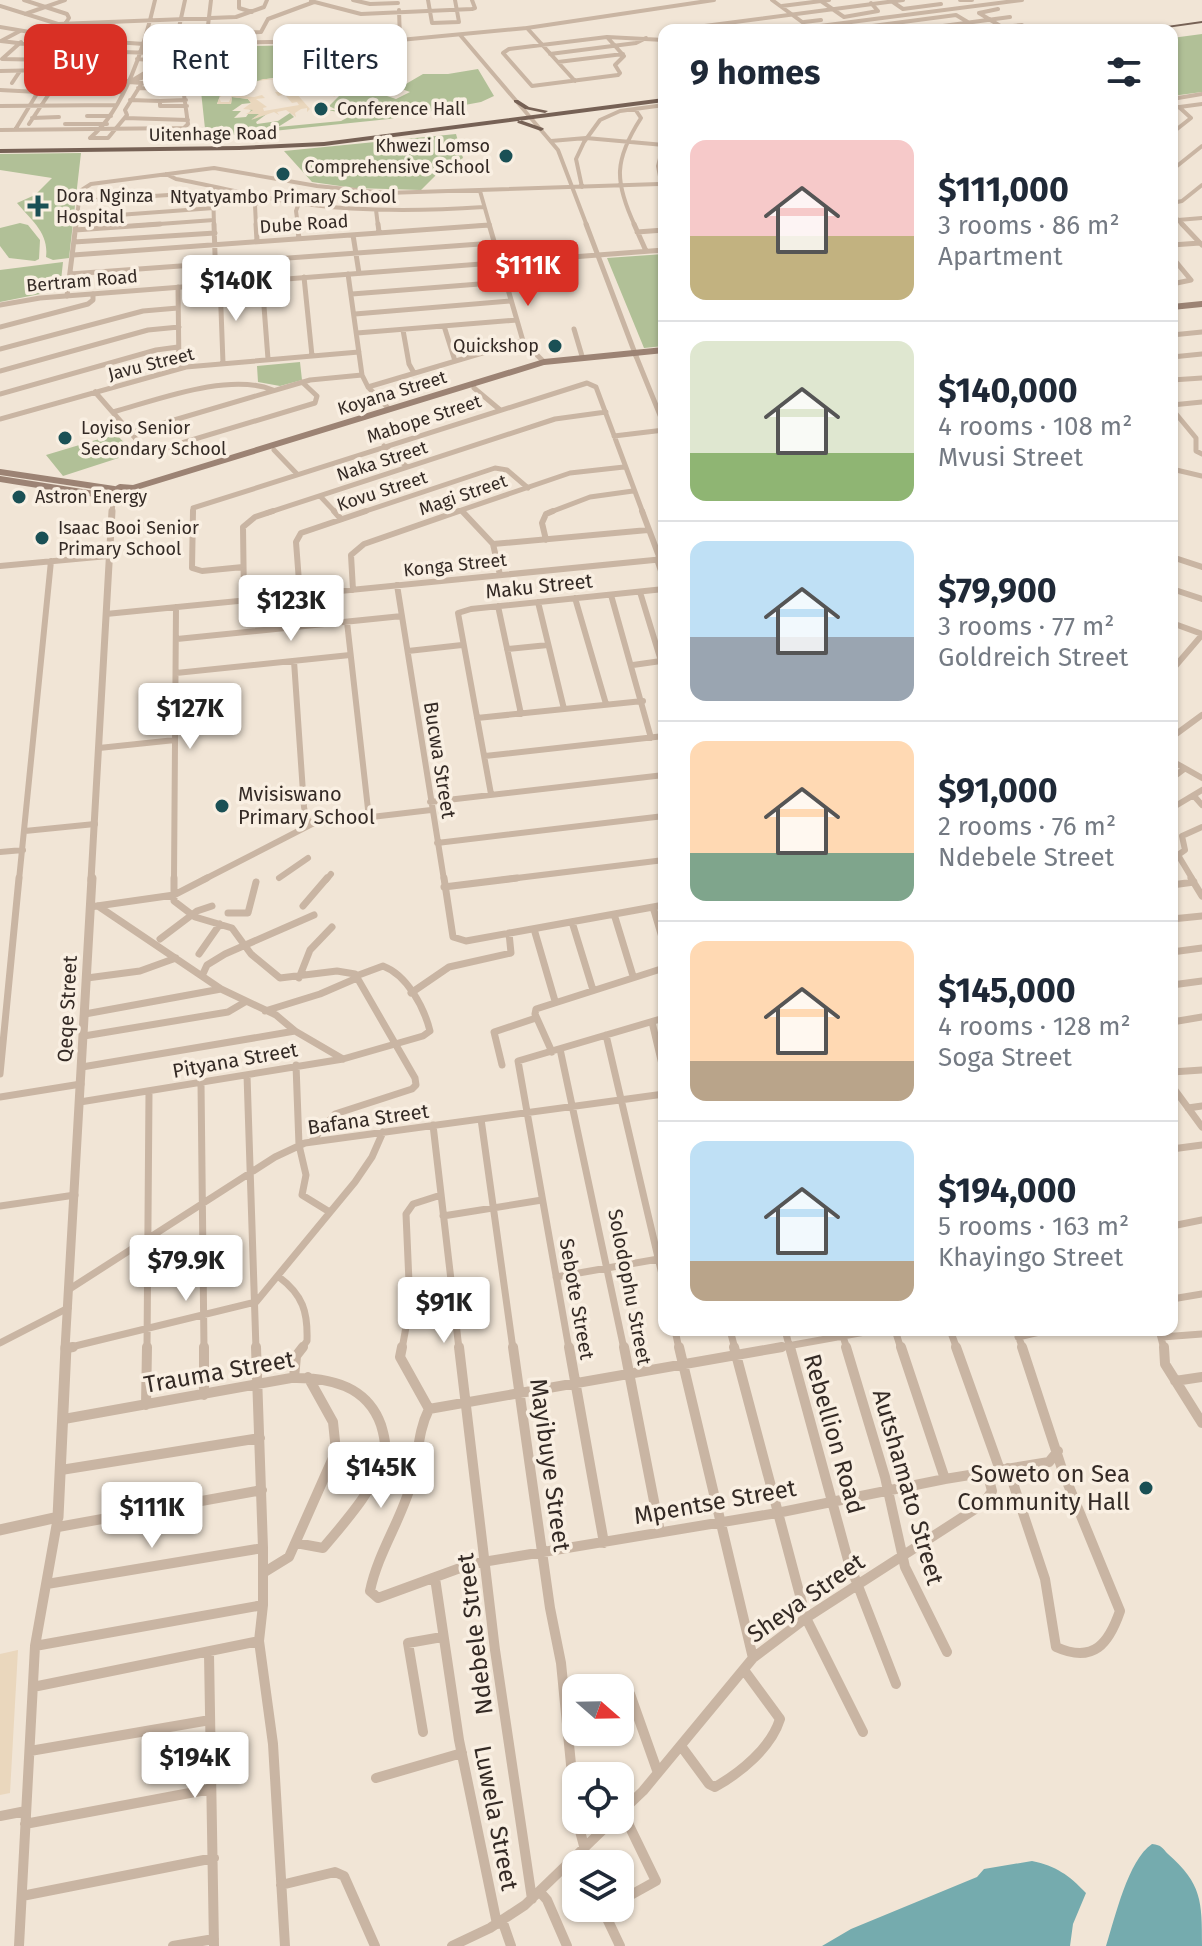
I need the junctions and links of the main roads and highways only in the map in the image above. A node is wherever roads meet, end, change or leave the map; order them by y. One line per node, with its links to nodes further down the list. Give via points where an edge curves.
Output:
1 (1202, 24): 2 (main road); 3 (main road)
2 (1178, 26)
3 (1178, 29)
4 (516, 101): 6 (main road)
5 (658, 101): 6 (main road, Uitenhage Road)
6 (548, 113): 7 (main road, Uitenhage Road); 8 (main road, via 539,127)
7 (528, 116): 8 (main road, Uitenhage Road); 9 (main road, Uitenhage Road, via 279,141)
8 (509, 121): 9 (main road, Uitenhage Road, via 286,146)
9 (0, 148)
10 (1202, 306): 11 (main road)
11 (1178, 308)
12 (658, 352): 13 (main road, Koyana Street)
13 (635, 354): 17 (main road, Koyana Street, via 548,365); 17 (main road, Koyana Street, via 544,362)
14 (0, 472): 16 (main road)
15 (0, 479): 18 (main road)
16 (114, 489): 17 (main road); 18 (main road)
17 (135, 490): 18 (main road, via 130,501)
18 (110, 499)

